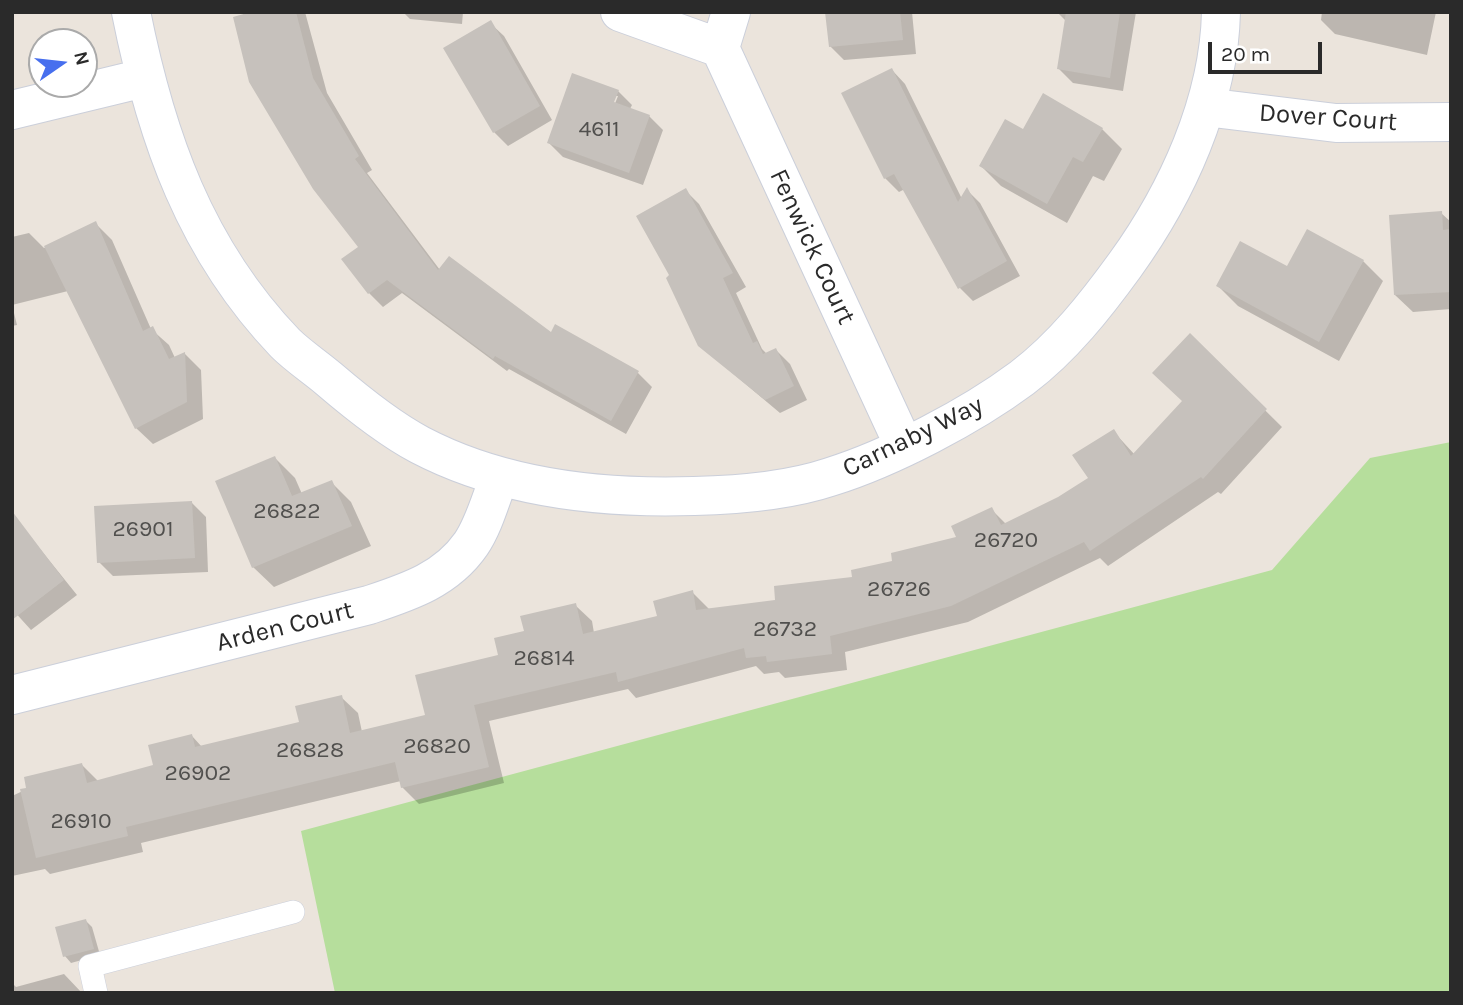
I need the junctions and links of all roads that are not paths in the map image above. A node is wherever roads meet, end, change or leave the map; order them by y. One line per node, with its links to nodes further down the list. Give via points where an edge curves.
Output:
1 (131, 12): 6 (street, Carnaby Way)
2 (621, 12): 5 (street)
3 (731, 12): 5 (street)
4 (1221, 12): 7 (street, Carnaby Way)
5 (720, 48): 10 (street, Fenwick Court)
6 (144, 78): 8 (street); 11 (street, Carnaby Way, via 176,177 221,262 286,344 356,402 420,445)
7 (1205, 107): 9 (street, Dover Court, via 1336,123); 10 (street, Carnaby Way, via 1181,171 1146,235 1091,311 1026,375 971,414)
8 (12, 110)
9 (1451, 122)
10 (904, 446): 11 (street, Carnaby Way, via 829,478 732,495 594,495)
11 (499, 478): 12 (street, Arden Court, via 471,543 442,575 412,591 369,606)
12 (12, 695)
13 (293, 912): 14 (lane, via 90,966)
14 (96, 993)

